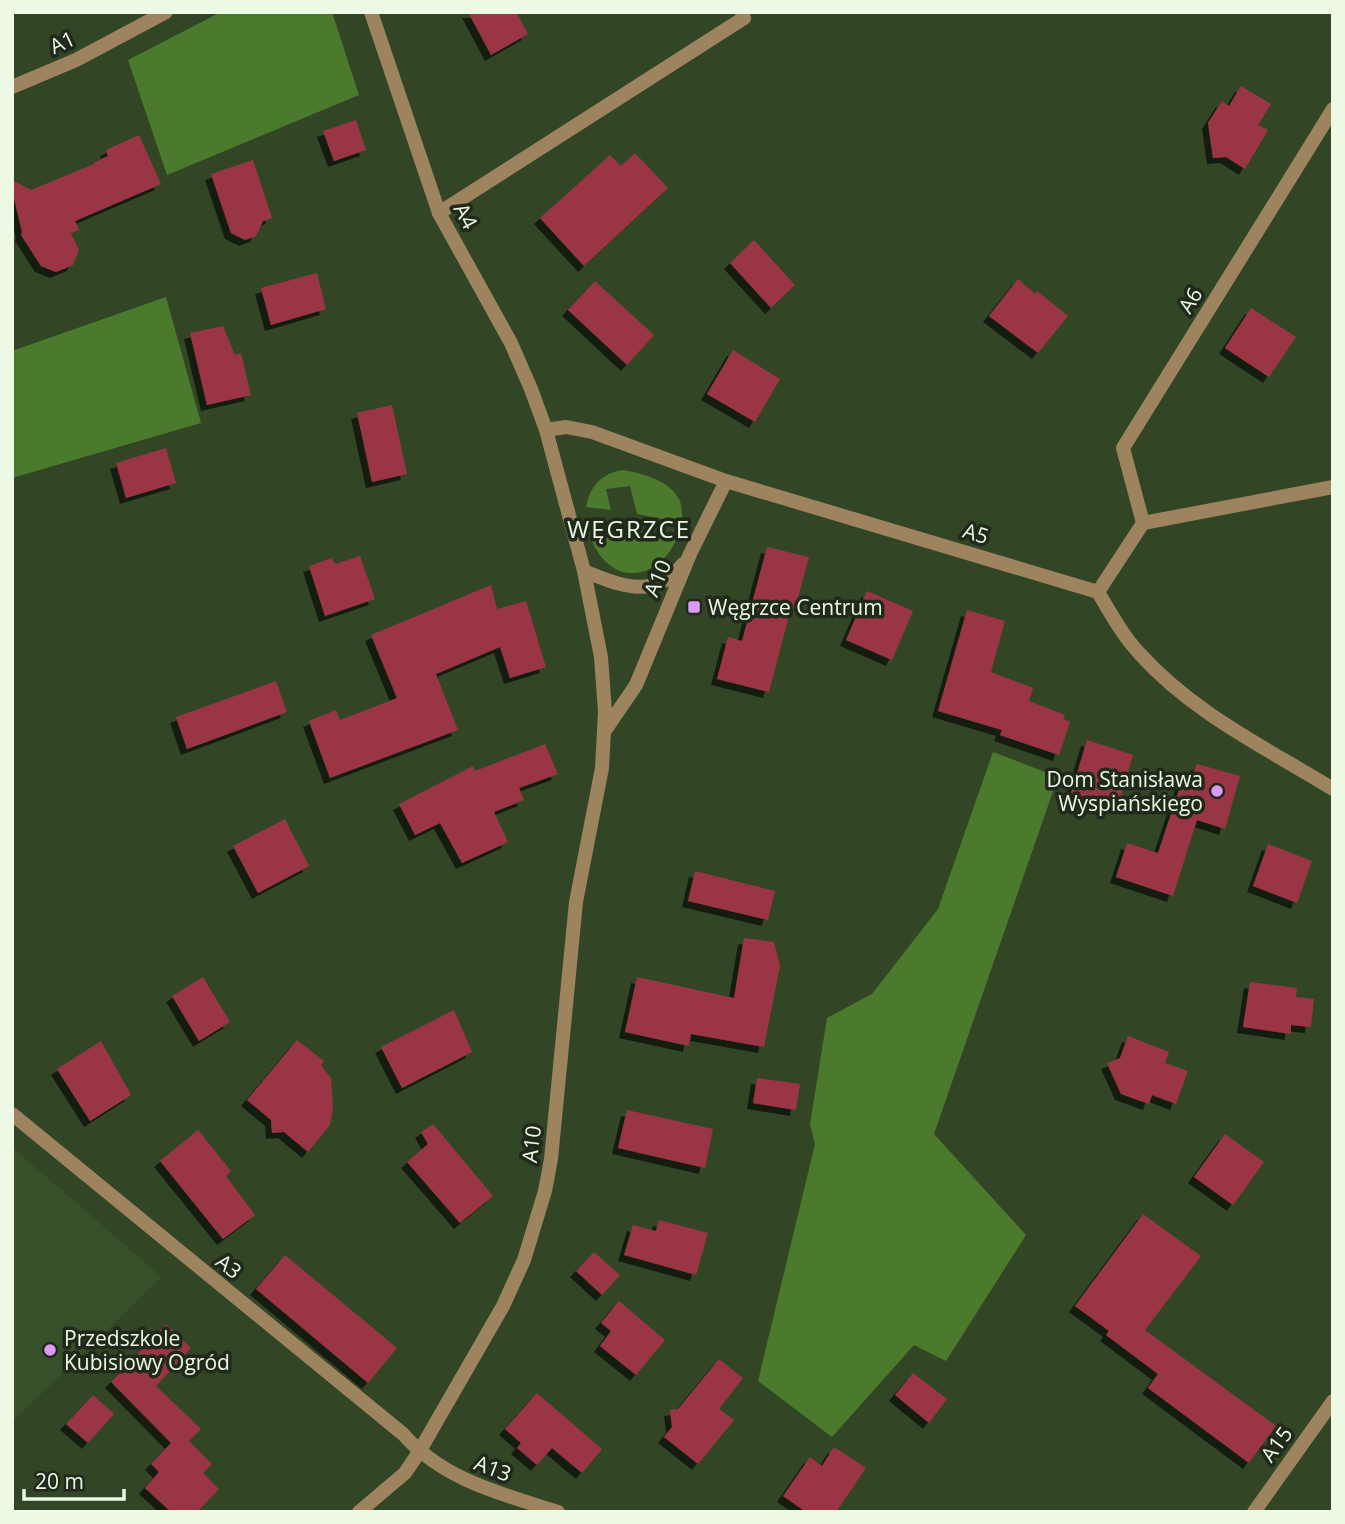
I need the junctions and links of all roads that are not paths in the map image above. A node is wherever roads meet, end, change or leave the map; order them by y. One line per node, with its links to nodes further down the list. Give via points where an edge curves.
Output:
1 (166, 12): 4 (street, A1, via 76,60)
2 (371, 12): 6 (street, A4)
3 (742, 12): 6 (street, via 744,18)
4 (12, 87)
5 (1333, 109): 10 (street, A6, via 1123,448)
6 (439, 213): 7 (street, A4, via 510,343)
7 (546, 430): 8 (street, A5, via 592,432); 12 (street, A10)
8 (726, 481): 11 (street, A10); 13 (street, A5)
9 (1333, 487): 10 (street)
10 (1143, 523): 13 (street)
11 (690, 554): 12 (street, A10, via 668,578 637,588); 14 (street, A10, via 636,685)
12 (584, 571): 14 (street, A10, via 601,657)
13 (1098, 592): 15 (street, via 1125,637 1181,693)
14 (606, 729): 18 (street, A10, via 576,902 545,1191 524,1260 503,1306)
15 (1333, 789)
16 (12, 1114): 18 (street, A3, via 403,1434)
17 (1333, 1401): 21 (street, A15)
18 (419, 1452): 19 (street, A10, via 405,1473); 20 (street, A13, via 453,1475)
19 (359, 1512)
20 (558, 1512)
21 (1254, 1512)

